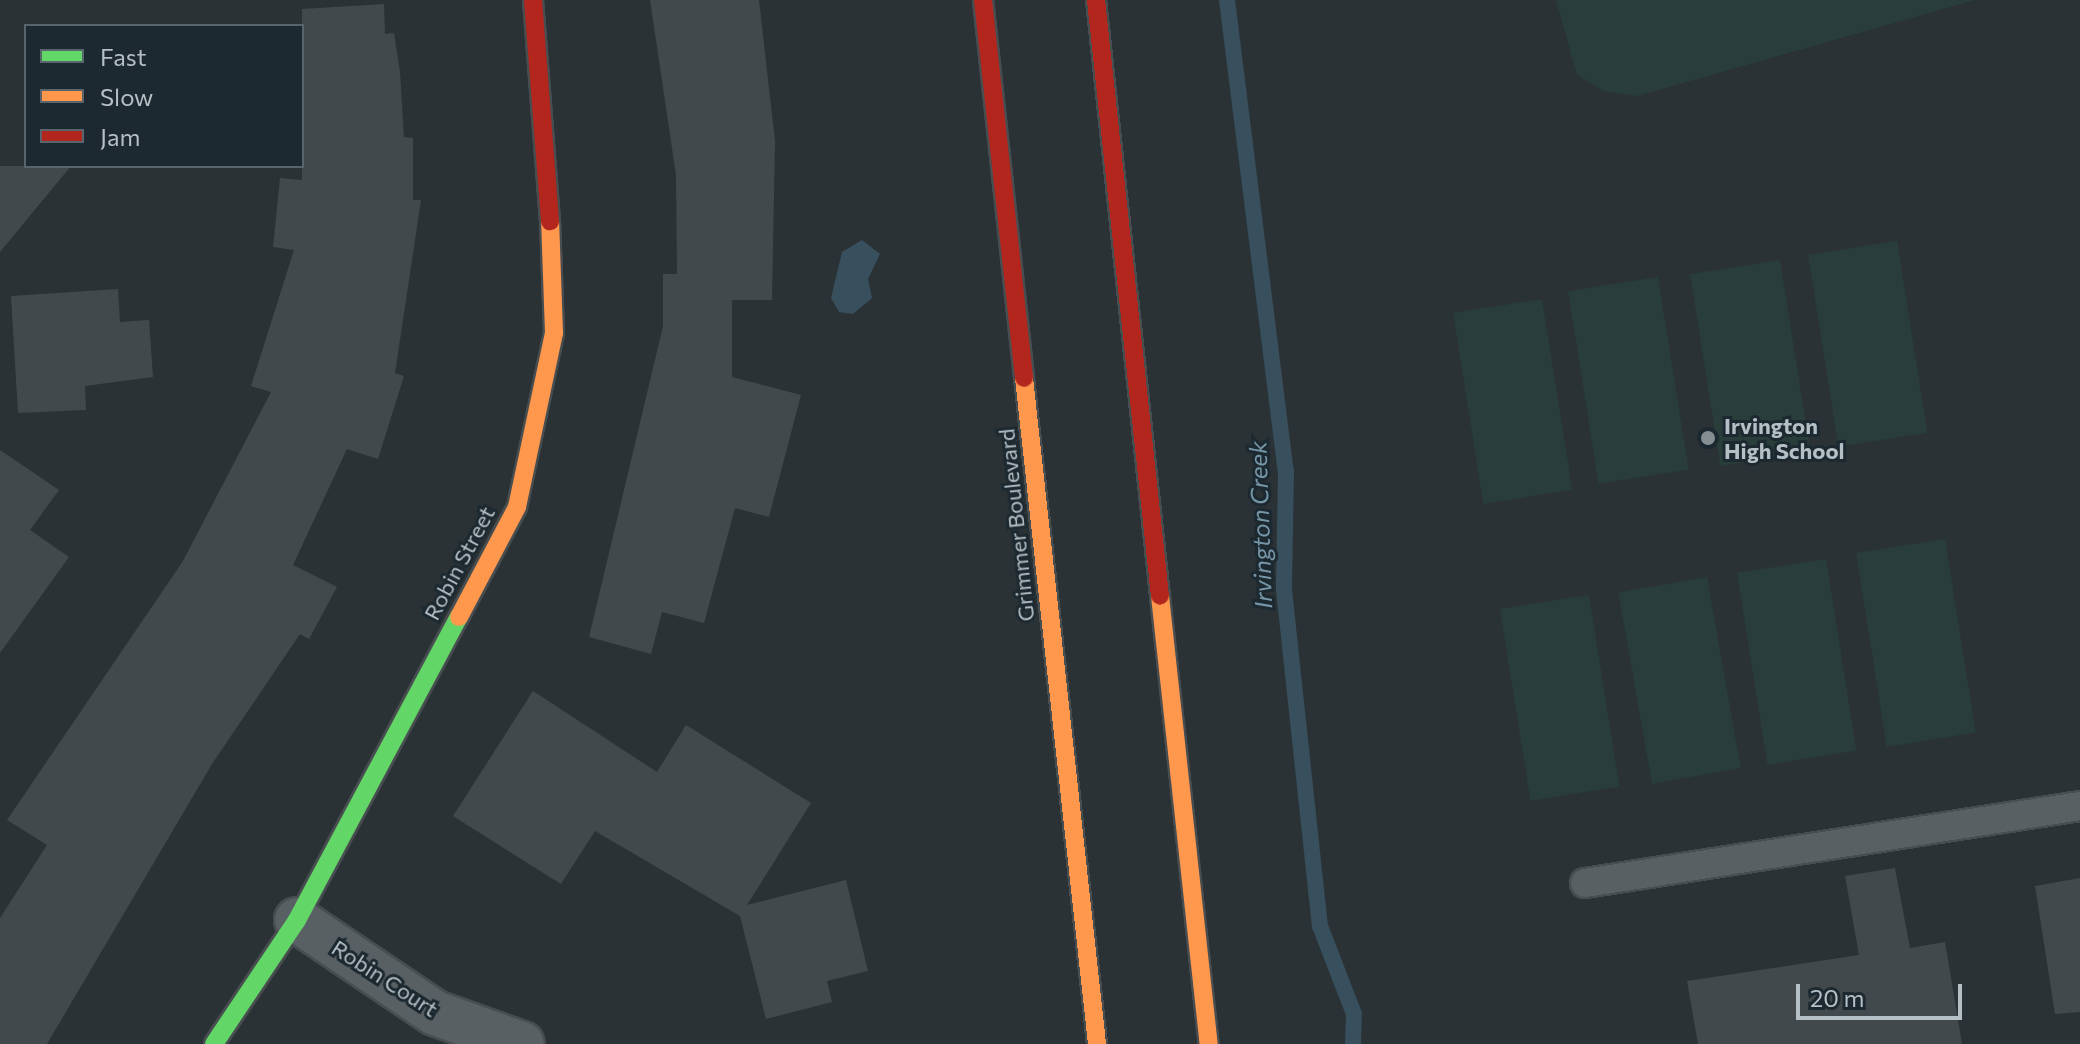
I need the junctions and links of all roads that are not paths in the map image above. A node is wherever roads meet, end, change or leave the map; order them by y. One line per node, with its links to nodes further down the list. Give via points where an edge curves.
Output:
1 (533, 0): 6 (main road, Robin Street, via 547,133 554,333 517,507)
2 (983, 0): 9 (main road, Grimmer Boulevard)
3 (1096, 0): 10 (main road)
4 (2080, 806): 5 (lane)
5 (1585, 883)
6 (297, 920): 7 (main road, Robin Street); 8 (street, Robin Court, via 435,1013)
7 (214, 1044)
8 (522, 1044)
9 (1097, 1044)
10 (1209, 1044)

